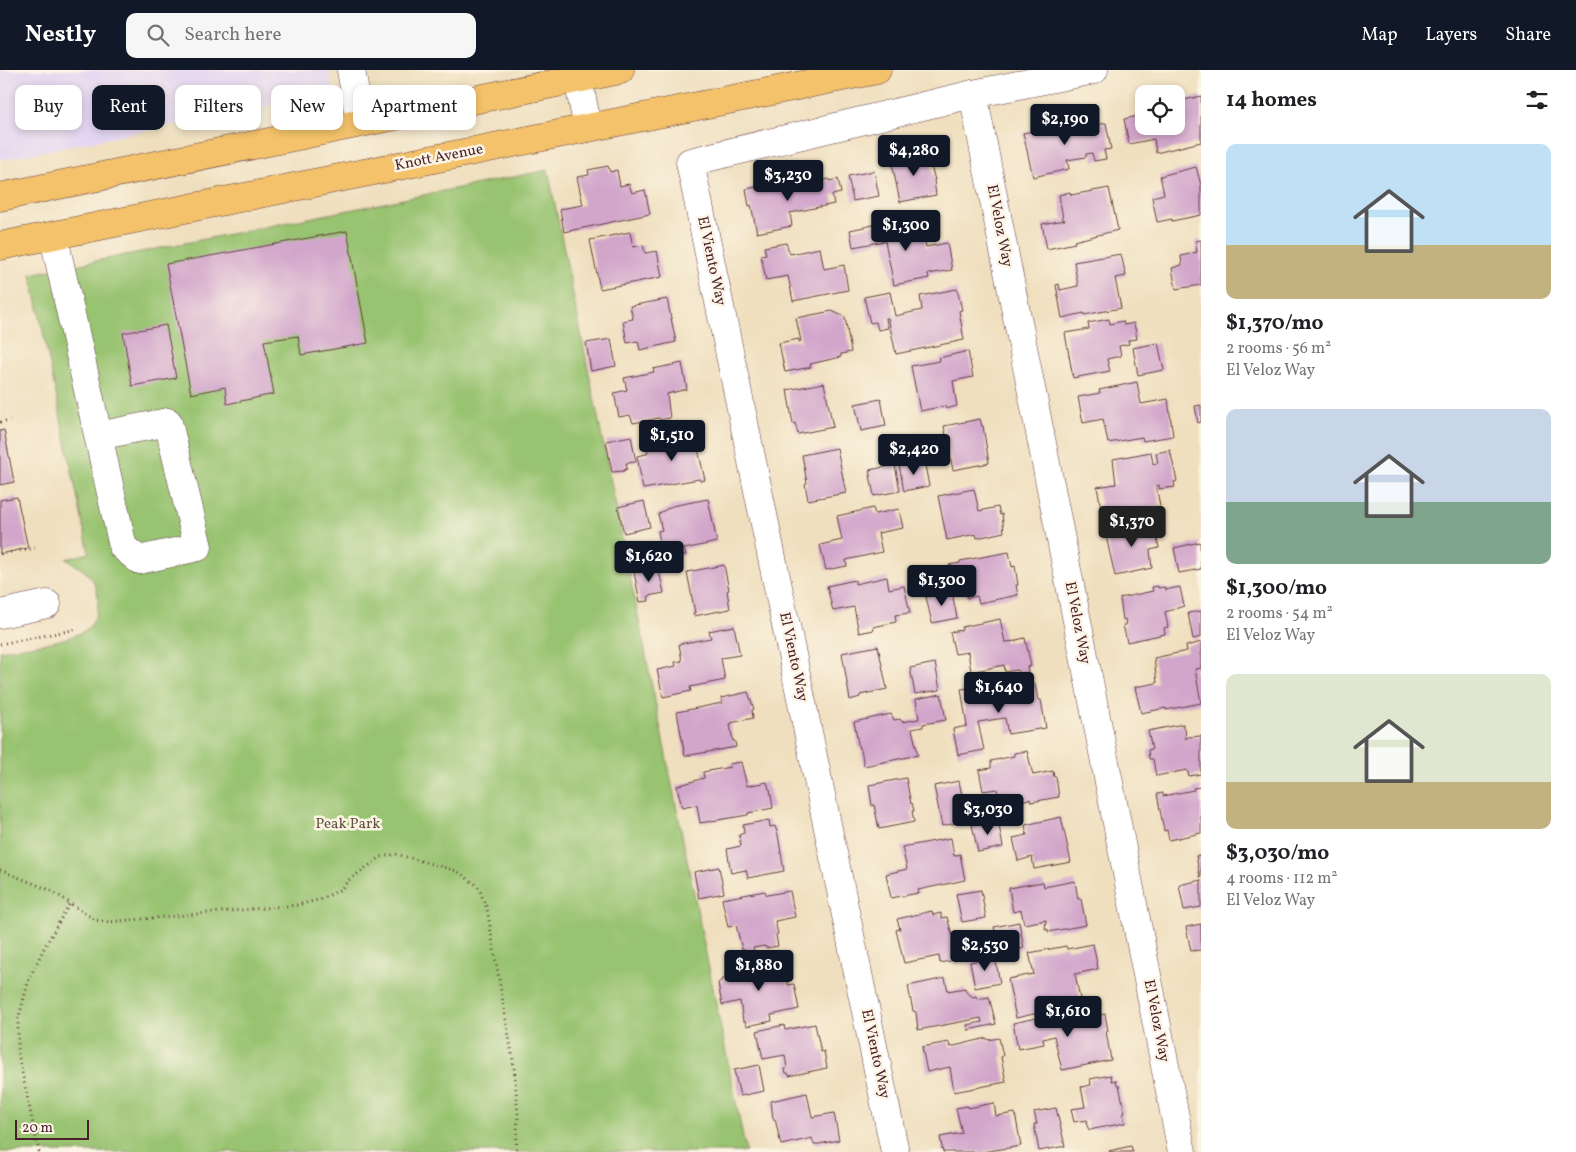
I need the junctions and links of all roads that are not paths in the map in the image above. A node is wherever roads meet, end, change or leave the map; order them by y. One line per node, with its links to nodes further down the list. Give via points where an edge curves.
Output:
1 (351, 70): 6 (street)
2 (620, 70): 5 (main road)
3 (877, 70): 10 (main road, Knott Avenue)
4 (1094, 70): 7 (street)
5 (577, 75): 8 (main road); 10 (street)
6 (354, 85)
7 (973, 94): 17 (street, El Viento Way, via 690,162); 18 (street, El Veloz Way)
8 (476, 97)
9 (353, 123): 11 (main road)
10 (588, 128): 12 (main road, Knott Avenue)
11 (0, 197)
12 (54, 236): 13 (main road, Knott Avenue); 14 (street)
13 (0, 246)
14 (98, 436): 14 (street, via 123,547 139,560 198,547 168,422)
15 (46, 604): 16 (street)
16 (0, 614)
17 (896, 1152)
18 (1182, 1152)

